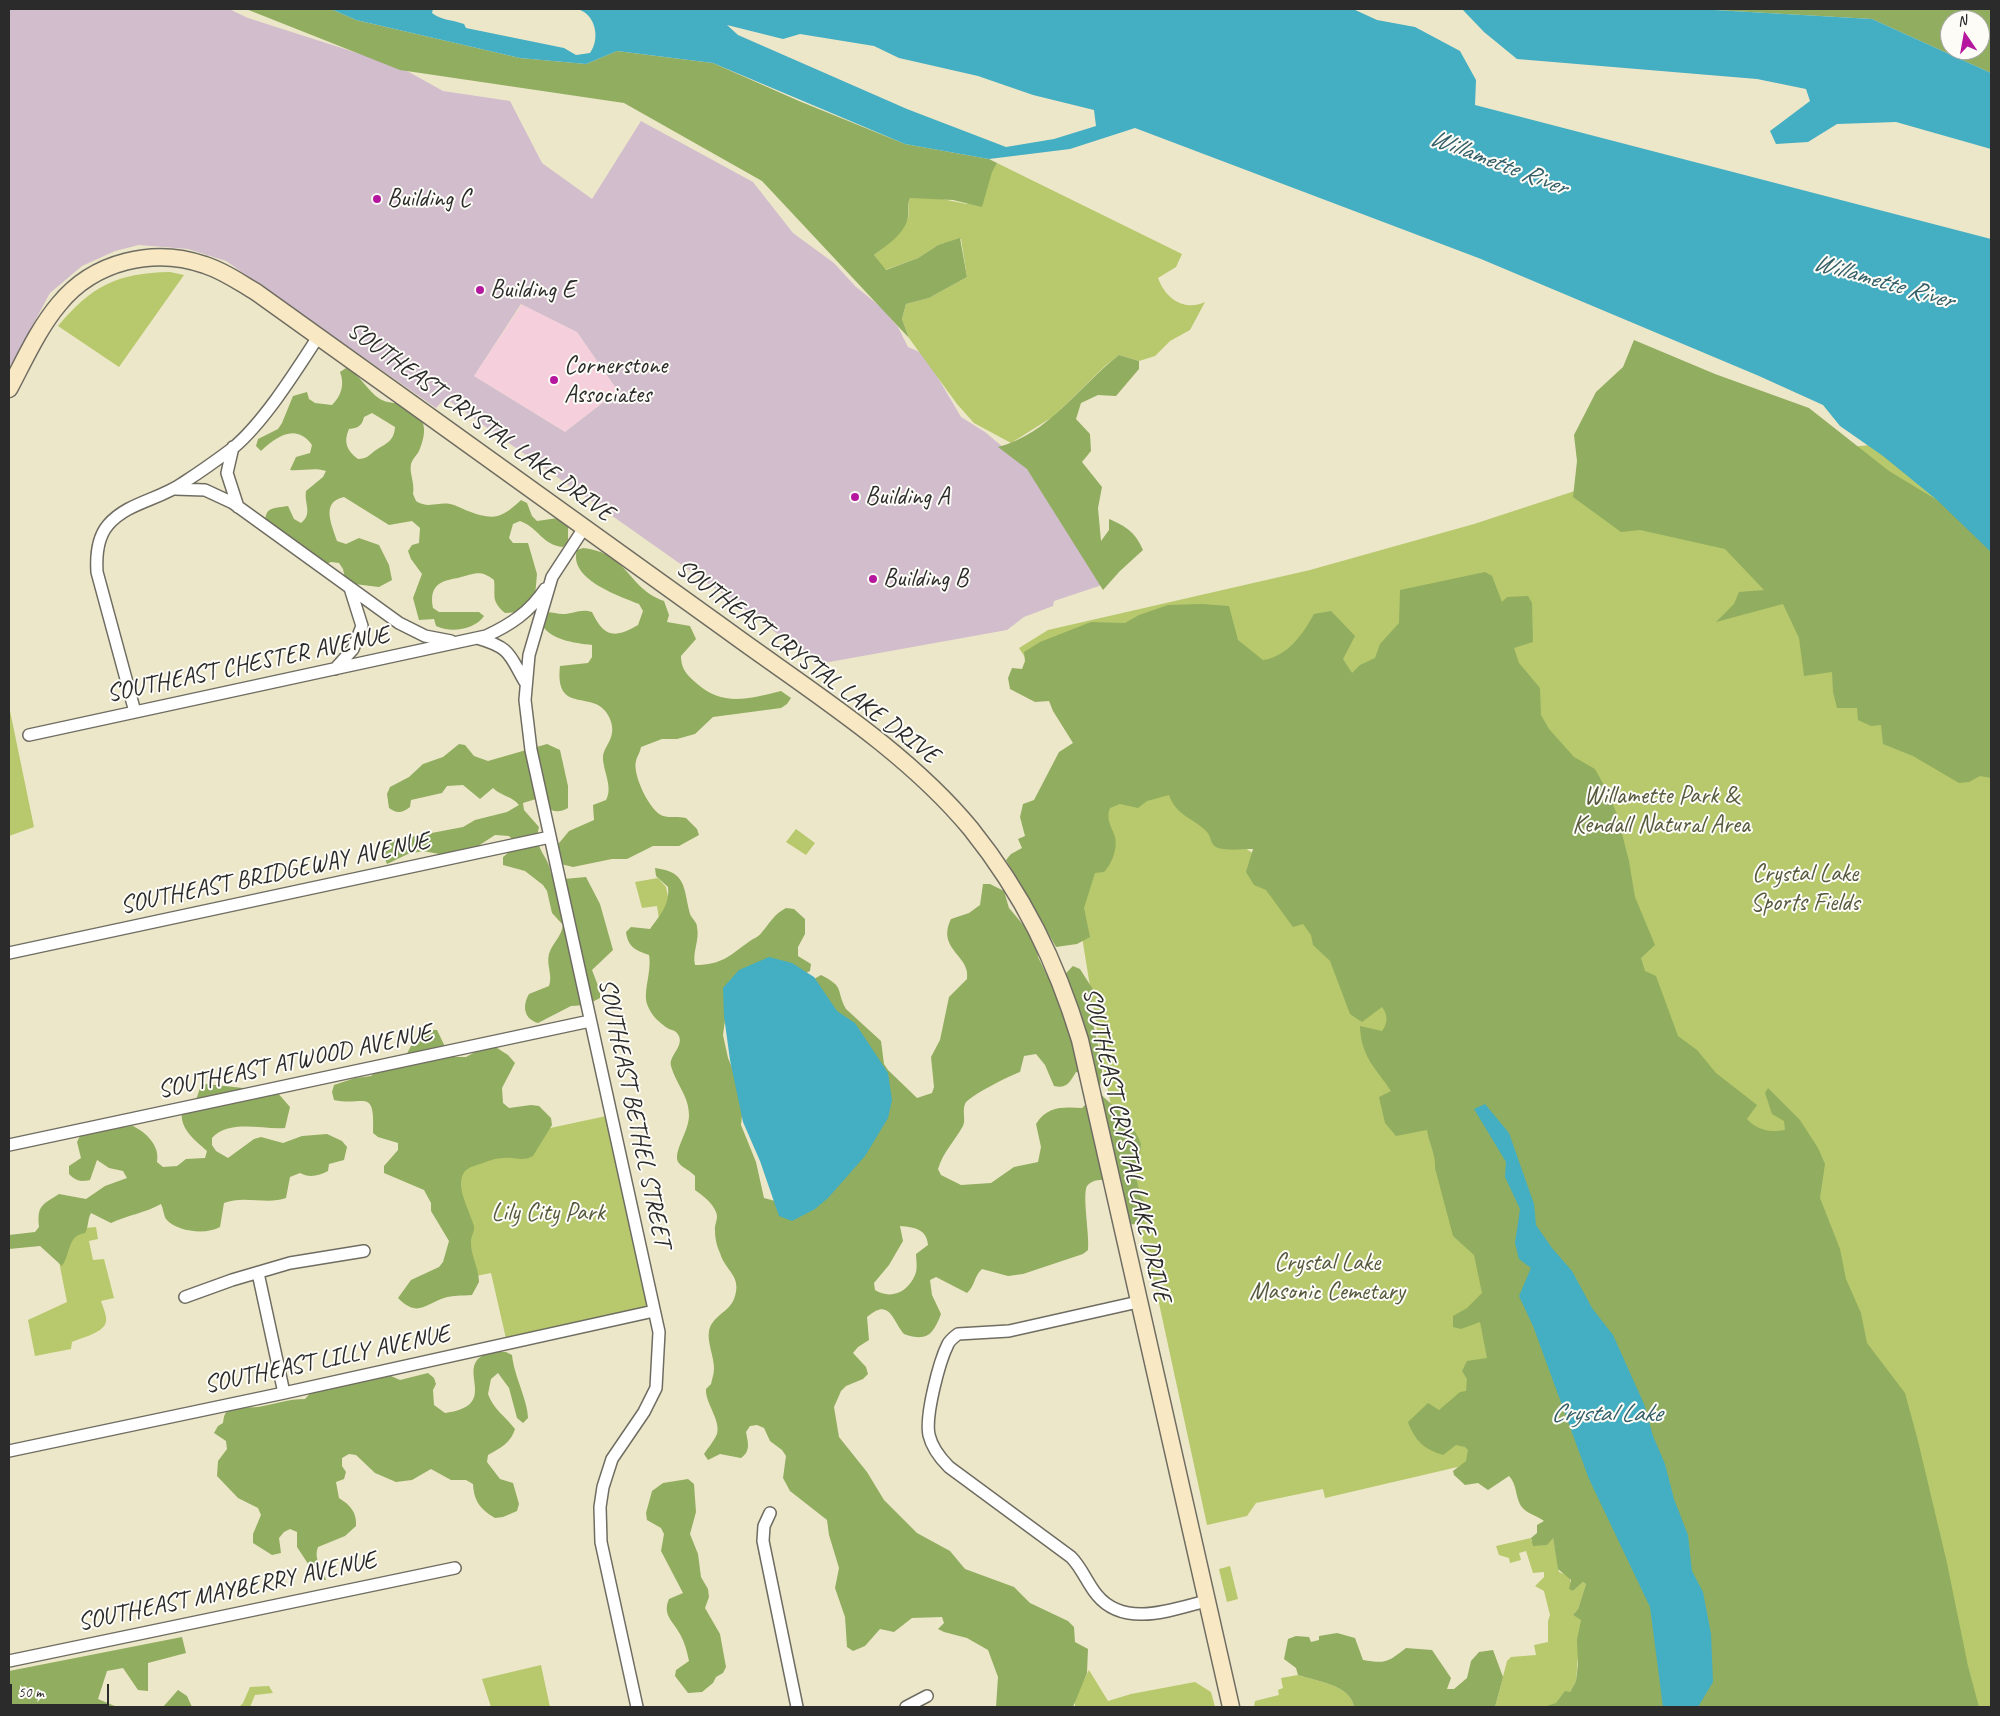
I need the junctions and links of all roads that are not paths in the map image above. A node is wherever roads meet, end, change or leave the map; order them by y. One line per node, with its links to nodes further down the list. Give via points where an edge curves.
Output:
1 (318, 337): 2 (street, SOUTHEAST CRYSTAL LAKE DRIVE, via 227,274 190,260 161,256 139,258 95,273 59,303); 3 (street, via 264,414); 6 (street, SOUTHEAST CRYSTAL LAKE DRIVE)
2 (9, 389)
3 (234, 447): 4 (street); 5 (street, via 227,473)
4 (174, 489): 5 (street, via 205,490); 12 (street, via 118,515 107,527 97,552 97,572)
5 (239, 509): 8 (street)
6 (584, 528): 7 (street, SOUTHEAST BETHEL STREET); 21 (street, SOUTHEAST CRYSTAL LAKE DRIVE, via 901,759 935,790 999,867 1044,943 1065,990 1080,1040)
7 (552, 577): 9 (street, SOUTHEAST CHESTER AVENUE, via 524,614 500,630); 11 (street, SOUTHEAST BETHEL STREET, via 537,624)
8 (349, 586): 9 (street, via 398,623 418,633 453,641); 10 (street, via 362,626 353,649)
9 (477, 638): 10 (street, SOUTHEAST CHESTER AVENUE); 11 (street, via 512,656)
10 (335, 669): 12 (street, SOUTHEAST CHESTER AVENUE)
11 (525, 682): 14 (street, SOUTHEAST BETHEL STREET, via 531,750)
12 (135, 712): 13 (street, SOUTHEAST CHESTER AVENUE)
13 (30, 735)
14 (550, 837): 15 (street, SOUTHEAST BRIDGEWAY AVENUE); 16 (street, SOUTHEAST BETHEL STREET)
15 (9, 953)
16 (590, 1022): 17 (street, SOUTHEAST ATWOOD AVENUE); 22 (street, SOUTHEAST BETHEL STREET)
17 (9, 1145)
18 (364, 1251): 19 (street, via 290,1263)
19 (258, 1272): 20 (street); 23 (street)
20 (185, 1297)
21 (1138, 1302): 27 (street, SOUTHEAST CRYSTAL LAKE DRIVE); 27 (street, via 1009,1331 958,1334 947,1345 931,1402 929,1434 940,1457 950,1467 1071,1557 1098,1597 1110,1607 1140,1615)
22 (654, 1311): 23 (street, SOUTHEAST LILLY AVENUE); 30 (street, SOUTHEAST BETHEL STREET, via 658,1332 656,1388 612,1459 602,1487 600,1507 601,1542)
23 (284, 1393): 24 (street, SOUTHEAST LILLY AVENUE)
24 (9, 1451)
25 (770, 1513): 31 (street, via 764,1526 763,1541)
26 (455, 1568): 28 (street, SOUTHEAST MAYBERRY AVENUE)
27 (1206, 1602): 33 (street, SOUTHEAST CRYSTAL LAKE DRIVE)
28 (9, 1661)
29 (927, 1696): 32 (street)
30 (637, 1707)
31 (797, 1707)
32 (906, 1707)
33 (1231, 1707)

